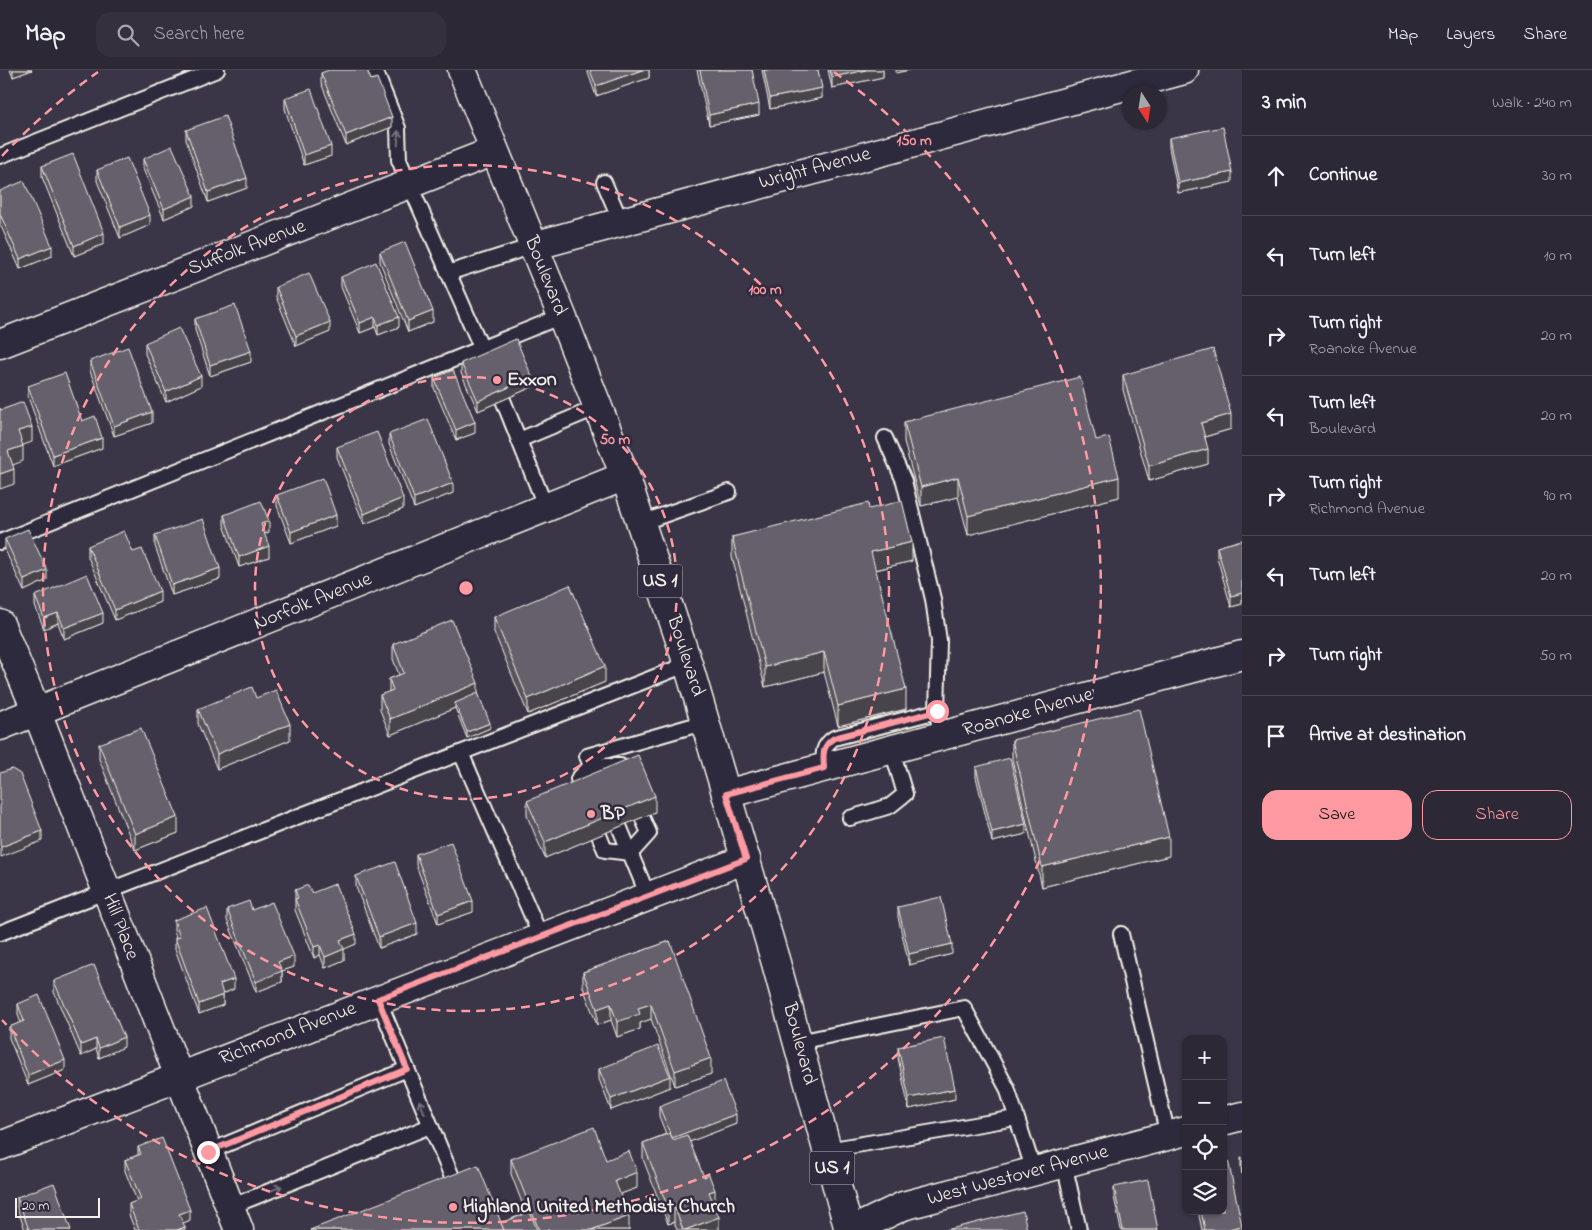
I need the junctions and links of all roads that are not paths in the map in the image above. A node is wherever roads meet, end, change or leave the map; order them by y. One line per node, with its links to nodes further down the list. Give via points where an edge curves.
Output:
1 (217, 70): 6 (lane)
2 (375, 70): 8 (lane, one-way to 2, via 398,156 398,128)
3 (462, 70): 5 (street, Boulevard / US 1)
4 (1184, 70): 9 (street, Wright Avenue)
5 (494, 151): 8 (street, Suffolk Avenue); 10 (street, Boulevard / US 1)
6 (0, 156)
7 (604, 182): 9 (lane)
8 (409, 185): 11 (lane); 13 (street, Suffolk Avenue)
9 (621, 222): 10 (street, Wright Avenue)
10 (533, 246): 11 (lane); 12 (street, Boulevard / US 1)
11 (448, 273): 14 (lane)
12 (562, 316): 14 (lane); 17 (street, Boulevard / US 1)
13 (0, 344)
14 (481, 348): 15 (lane); 24 (lane)
15 (487, 362)
16 (503, 400): 19 (lane)
17 (598, 407): 19 (lane); 20 (street, Boulevard / US 1)
18 (885, 438): 30 (lane, via 904,481 932,599 939,641)
19 (519, 440): 22 (lane)
20 (625, 476): 22 (street, Norfolk Avenue); 23 (street, Boulevard / US 1)
21 (728, 492): 23 (lane)
22 (546, 508): 28 (street, Norfolk Avenue)
23 (641, 524): 27 (street, Boulevard / US 1)
24 (0, 542)
25 (0, 624): 28 (street, Hill Place)
26 (1242, 655): 30 (street, Roanoke Avenue)
27 (688, 664): 29 (street, Boulevard / US 1); 33 (lane)
28 (37, 712): 31 (street, Norfolk Avenue); 46 (street, Hill Place)
29 (706, 722): 34 (lane, via 587,756); 39 (street, Boulevard / US 1)
30 (939, 724): 32 (street, Roanoke Avenue); 35 (lane, via 834,738 823,749)
31 (0, 726)
32 (892, 750): 35 (street, Roanoke Avenue); 41 (lane, via 905,794 890,806)
33 (462, 753): 46 (lane); 50 (lane)
34 (591, 766): 36 (lane, via 620,766); 37 (lane); 38 (lane, via 578,779)
35 (824, 768): 39 (street, Roanoke Avenue)
36 (625, 775)
37 (599, 786)
38 (582, 793)
39 (726, 794): 45 (street, Boulevard / US 1)
40 (642, 817): 44 (lane, via 649,833)
41 (850, 818)
42 (619, 826): 44 (lane)
43 (599, 835): 44 (lane, via 606,850)
44 (631, 853): 47 (lane)
45 (746, 859): 47 (street, Richmond Avenue); 52 (street, Boulevard / US 1)
46 (107, 892): 48 (lane); 54 (street, Hill Place)
47 (648, 896): 50 (street, Richmond Avenue)
48 (0, 933)
49 (1121, 934): 59 (lane)
50 (541, 937): 51 (street, Richmond Avenue)
51 (378, 999): 53 (lane); 54 (street, Richmond Avenue)
52 (798, 1042): 56 (lane, via 964,1008 1007,1088); 61 (street, Boulevard / US 1)
53 (407, 1069): 58 (lane, one-way to 53); 62 (lane)
54 (179, 1076): 60 (street, Richmond Avenue); 62 (street, Hill Place)
55 (1242, 1116): 57 (street)
56 (1016, 1118): 61 (lane); 64 (lane)
57 (1227, 1120)
58 (430, 1126): 65 (lane, via 455,1184); 66 (lane, one-way to 58)
59 (1177, 1133): 63 (street, West Westover Avenue)
60 (0, 1146)
61 (827, 1150): 67 (street, Boulevard / US 1)
62 (208, 1152): 66 (street, Hill Place)
63 (1064, 1163): 64 (street, West Westover Avenue); 68 (lane)
64 (1034, 1171): 67 (street, West Westover Avenue, via 903,1206)
65 (437, 1191)
66 (235, 1218)
67 (851, 1230)
68 (1079, 1230)

